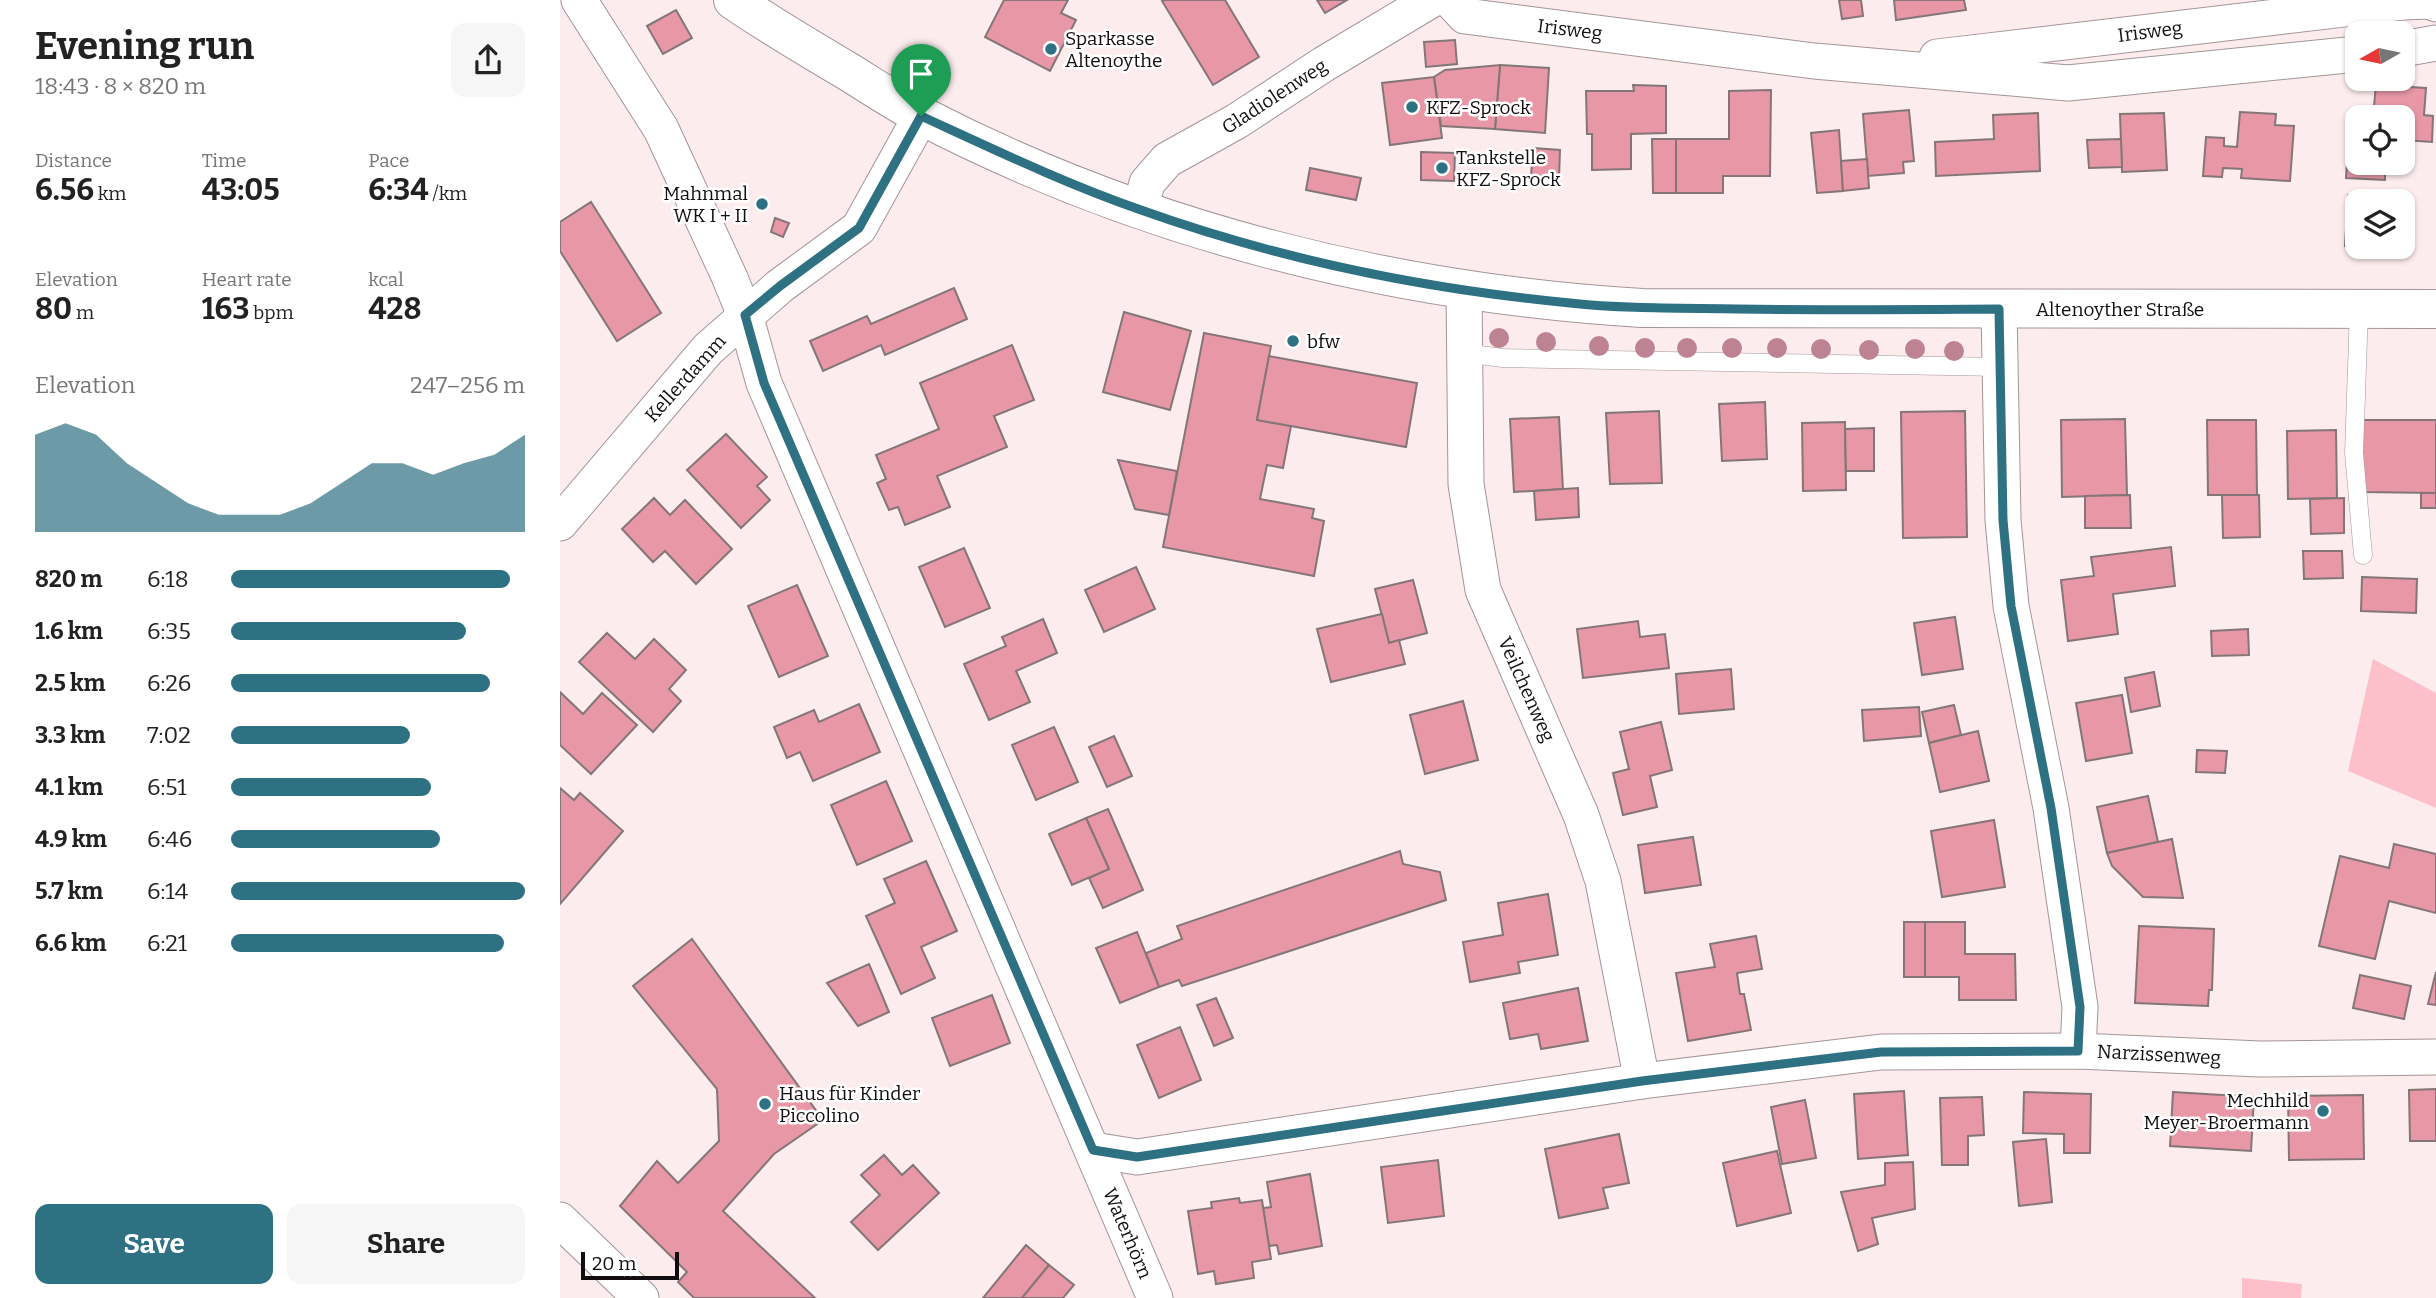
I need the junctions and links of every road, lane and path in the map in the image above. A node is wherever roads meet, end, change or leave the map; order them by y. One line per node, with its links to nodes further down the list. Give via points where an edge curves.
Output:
1 (579, 0): 16 (street, Waterhörn, via 661,129)
2 (733, 0): 10 (main road, Altenoyther Straße)
3 (1431, 0): 11 (street, Gladiolenweg, via 1167,160 1147,183)
4 (1450, 0): 9 (street, Irisweg, via 1465,16)
5 (2436, 4): 9 (street, Irisweg, via 2403,2)
6 (2436, 43): 7 (street)
7 (2415, 47)
8 (2345, 55): 9 (street, Irisweg, via 2068,83)
9 (1864, 65)
10 (921, 116): 11 (main road, Altenoyther Straße); 16 (street, Kellerdamm, via 859,228)
11 (1139, 210): 12 (main road, Altenoyther Straße, via 1229,239)
12 (1464, 289): 13 (main road, Altenoyther Straße, via 1642,308); 17 (street, Veilchenweg)
13 (1999, 309): 14 (main road, Altenoyther Straße); 18 (street)
14 (2359, 309): 15 (main road, Altenoyther Straße); 20 (lane, via 2354,453)
15 (2436, 309)
16 (745, 315): 19 (street, Kellerdamm, via 708,349); 24 (street, Waterhörn, via 764,383)
17 (1464, 354): 18 (lane); 23 (street, Veilchenweg, via 1466,484 1483,590 1581,815 1603,881)
18 (2001, 367): 21 (street, via 2003,520 2011,606 2051,808 2080,1007)
19 (560, 523)
20 (2363, 555)
21 (2078, 1051): 22 (street, Narzissenweg, via 2260,1059); 23 (street, Narzissenweg, via 1881,1052)
22 (2436, 1057)
23 (1642, 1081): 24 (street, Narzissenweg, via 1137,1157)
24 (1093, 1150): 27 (street, Waterhörn)
25 (560, 1220): 26 (street)
26 (640, 1298)
27 (1155, 1298)

